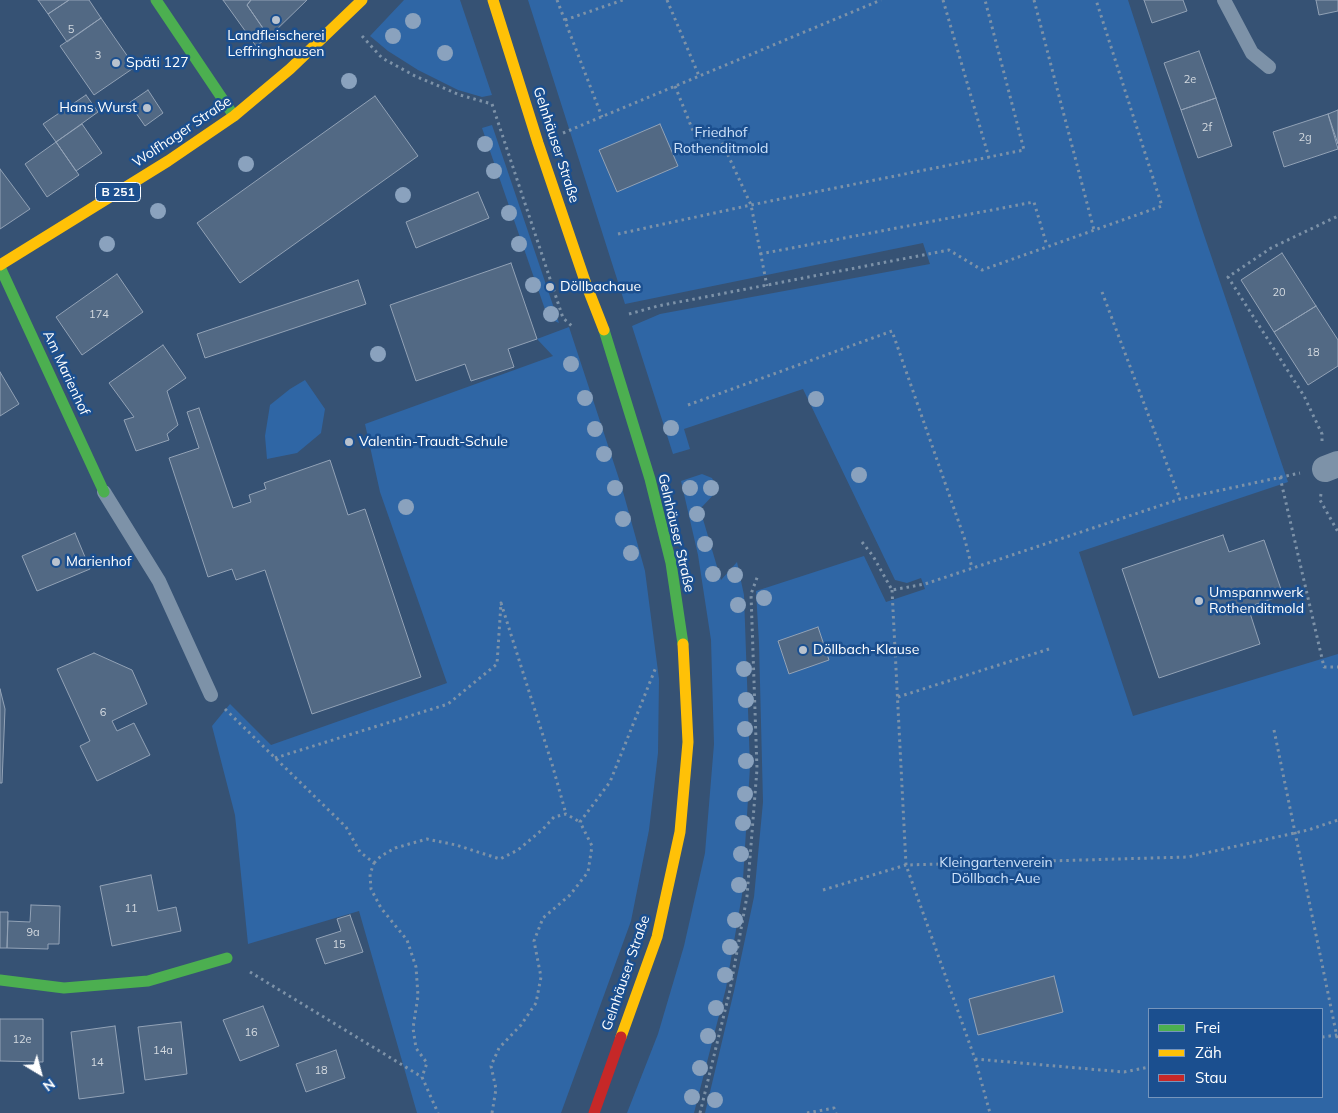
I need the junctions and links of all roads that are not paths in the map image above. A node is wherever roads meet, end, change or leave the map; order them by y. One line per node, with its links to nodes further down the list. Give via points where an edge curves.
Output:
1 (156, 0): 6 (main road)
2 (362, 0): 6 (main road, Wolfhager Straße / B 251, via 290,69)
3 (493, 0): 12 (main road, Gelnhäuser Straße, via 538,143 602,322 652,489 671,563 682,643 688,742 680,832 657,937)
4 (1224, 0): 5 (lane, via 1252,53)
5 (1269, 67)
6 (234, 116): 7 (main road, Wolfhager Straße / B 251)
7 (0, 266): 8 (main road, Am Marienhof)
8 (104, 492): 9 (lane, via 159,581)
9 (211, 695)
10 (227, 958): 11 (main road, via 148,981 64,988)
11 (0, 980)
12 (594, 1113)

